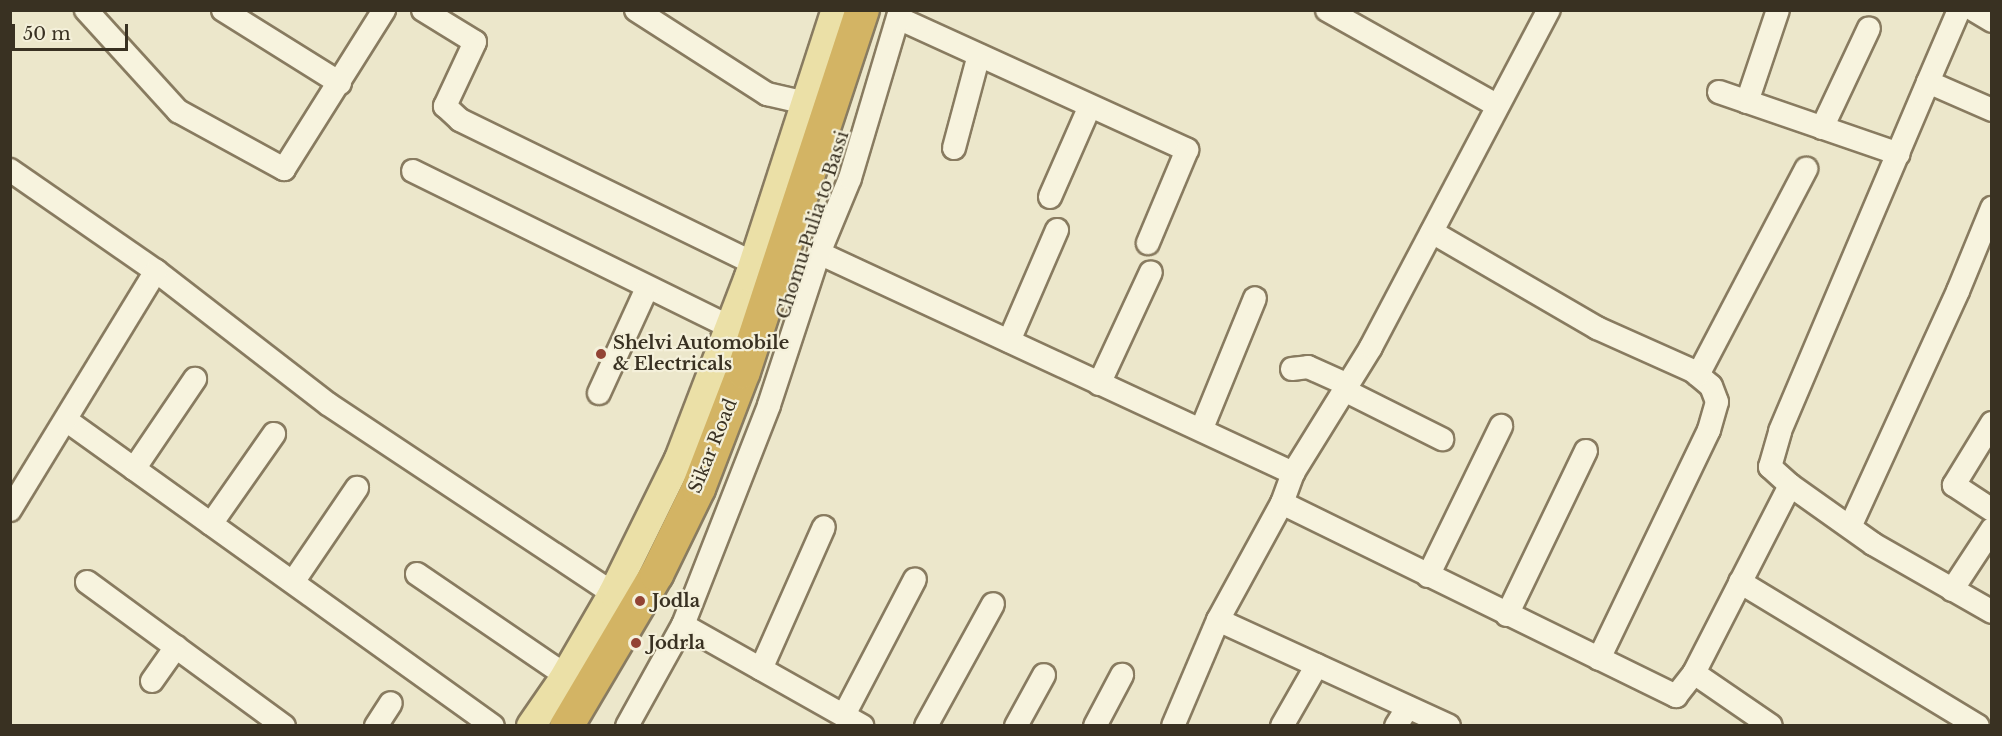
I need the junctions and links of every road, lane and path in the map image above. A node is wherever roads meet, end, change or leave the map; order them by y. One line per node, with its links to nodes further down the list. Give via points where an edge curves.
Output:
1 (86, 10): 18 (street, via 178,111 284,169)
2 (223, 10): 18 (street)
3 (384, 10): 18 (street)
4 (423, 10): 37 (street, via 475,42 445,106 460,120)
5 (636, 10): 21 (street, via 766,94)
6 (836, 10): 21 (main road)
7 (862, 10): 98 (highway, Sikar Road, via 743,371 698,488 656,574)
8 (1327, 10): 22 (street)
9 (1549, 10): 22 (street)
10 (1778, 10): 20 (street)
11 (1959, 10): 17 (street)
12 (1974, 10): 14 (street)
13 (894, 13): 16 (street); 36 (street, via 850,178); 99 (highway, Chomu Pulia to Bassi, via 737,437 655,612)
14 (1992, 21)
15 (1869, 28): 25 (street)
16 (979, 55): 23 (street); 26 (street)
17 (1928, 82): 24 (street); 27 (street)
18 (340, 83)
19 (1719, 92): 20 (street)
20 (1747, 102): 25 (street)
21 (806, 104): 37 (main road)
22 (1496, 105): 34 (street)
23 (1090, 106): 31 (street); 35 (street, via 1186,150)
24 (1992, 110)
25 (1822, 128): 27 (street)
26 (954, 148)
27 (1899, 154): 59 (street, via 1780,431 1770,467)
28 (1806, 169): 45 (street)
29 (413, 171): 40 (street)
30 (12, 176): 38 (street)
31 (1050, 197)
32 (1992, 208): 66 (street)
33 (1057, 230): 43 (street)
34 (1432, 232): 45 (street, via 1598,328); 48 (street)
35 (1148, 243)
36 (819, 253): 43 (street); 80 (street, via 769,405)
37 (753, 263): 42 (main road)
38 (156, 271): 50 (street); 75 (street, via 328,404)
39 (1151, 272): 47 (street)
40 (647, 288): 42 (street); 49 (street)
41 (1255, 298): 53 (street)
42 (730, 327): 75 (main road, via 679,459)
43 (1009, 341): 47 (street)
44 (1292, 369): 48 (street, via 1308,366)
45 (1698, 375): 82 (street, via 1711,386 1717,402 1709,430)
46 (195, 379): 57 (street)
47 (1099, 384): 53 (street)
48 (1346, 388): 55 (street); 58 (street)
49 (599, 393)
50 (66, 420): 57 (street); 62 (street)
51 (1992, 423): 63 (street, via 1954,485)
52 (1501, 426): 69 (street)
53 (1202, 428): 58 (street)
54 (274, 434): 64 (street)
55 (1442, 438)
56 (1586, 451): 78 (street)
57 (134, 469): 64 (street)
58 (1293, 473): 61 (street)
59 (1790, 485): 66 (street); 73 (street)
60 (357, 488): 72 (street)
61 (1282, 503): 69 (street); 79 (street)
62 (10, 510)
63 (1992, 510)
64 (211, 524): 72 (street)
65 (824, 527): 84 (street)
66 (1850, 527): 74 (street)
67 (1992, 529): 74 (street)
68 (417, 574): 86 (street)
69 (1428, 576): 78 (street)
70 (915, 579): 93 (street)
71 (87, 582): 81 (street)
72 (292, 582): 96 (street)
73 (1740, 582): 85 (street); 108 (street)
74 (1952, 590): 77 (street)
75 (613, 593): 86 (main road)
76 (993, 604): 101 (street)
77 (1992, 612)
78 (1507, 615): 82 (street)
79 (1218, 620): 83 (street); 104 (street)
80 (683, 625): 84 (street); 100 (street)
81 (176, 647): 89 (street); 92 (street)
82 (1599, 659): 85 (street, via 1676,696)
83 (1317, 665): 91 (street); 105 (street)
84 (761, 669): 93 (street)
85 (1694, 673): 107 (street)
86 (565, 675): 97 (main road)
87 (1044, 675): 102 (street)
88 (1122, 675): 103 (street)
89 (152, 681)
90 (391, 703): 95 (street)
91 (1402, 716): 106 (street)
92 (259, 718): 94 (street)
93 (853, 720)
94 (284, 726)
95 (376, 726)
96 (493, 726)
97 (531, 726)
98 (567, 726)
99 (588, 726)
100 (627, 726)
101 (926, 726)
102 (1016, 726)
103 (1095, 726)
104 (1173, 726)
105 (1282, 726)
106 (1449, 726)
107 (1772, 726)
108 (1978, 726)

